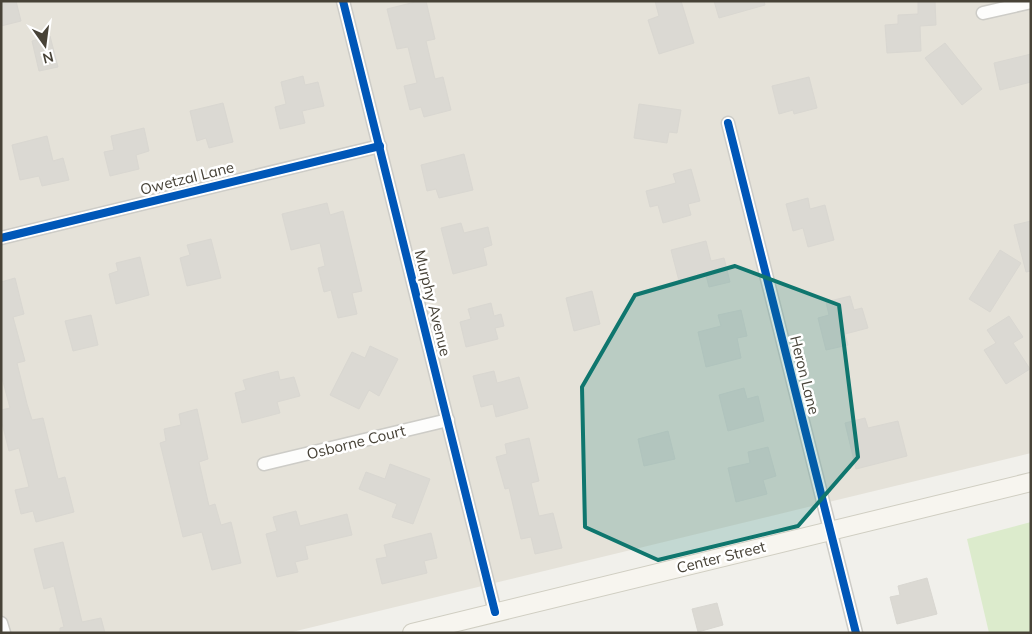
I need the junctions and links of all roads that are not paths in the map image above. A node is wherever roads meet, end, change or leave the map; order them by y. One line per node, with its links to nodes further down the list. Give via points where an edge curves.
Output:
1 (343, 1): 5 (street, Murphy Avenue)
2 (1031, 2): 3 (street)
3 (983, 13)
4 (728, 123): 10 (street, Heron Lane)
5 (380, 146): 6 (street, Owetzal Lane); 7 (street, Murphy Avenue)
6 (1, 238)
7 (448, 420): 8 (street, Osborne Court); 11 (street, Murphy Avenue)
8 (264, 464)
9 (1031, 482): 10 (main road, Center Street)
10 (830, 531): 11 (main road, Center Street); 15 (street, Heron Lane)
11 (495, 612): 14 (main road, Center Street)
12 (1, 623): 13 (street)
13 (4, 633)
14 (412, 633)
15 (856, 633)

